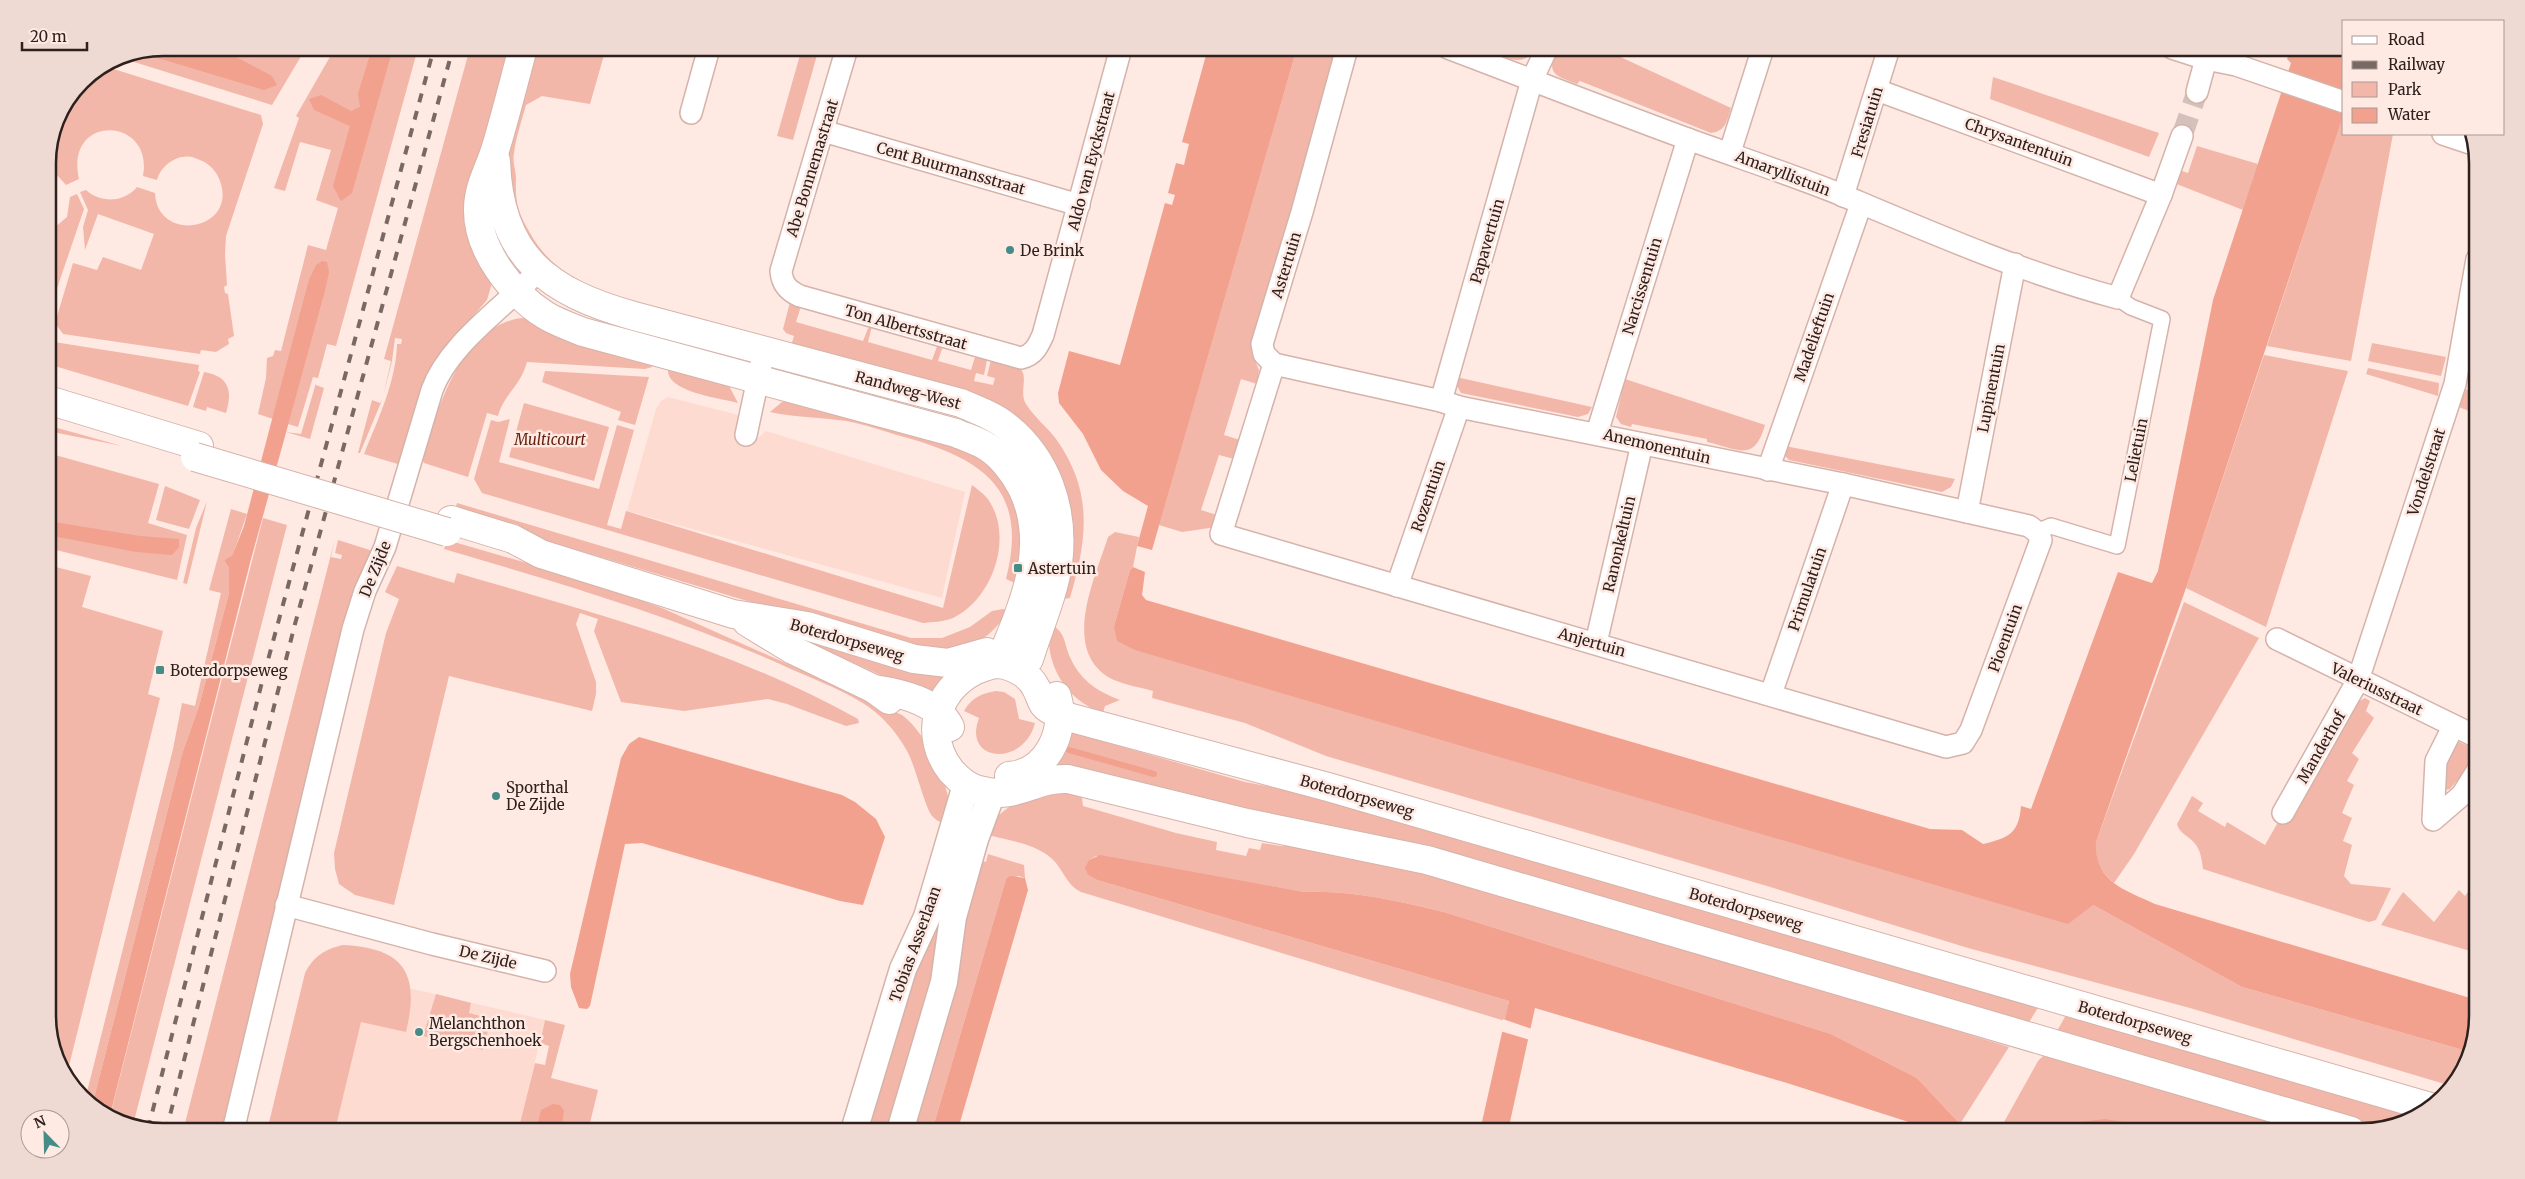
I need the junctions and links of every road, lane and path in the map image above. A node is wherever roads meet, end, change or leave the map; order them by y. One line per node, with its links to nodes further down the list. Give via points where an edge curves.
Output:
1 (521, 56): 22 (main road, Randweg-West)
2 (707, 56): 16 (street)
3 (845, 56): 17 (street, Abe Bonnemastraat)
4 (1119, 56): 26 (street, Aldo van Eyckstraat)
5 (1345, 56): 35 (street, Astertuin, via 1262,344 1264,354)
6 (1469, 56): 12 (street, Amaryllistuin)
7 (1543, 56): 12 (street, Papavertuin)
8 (1760, 56): 23 (street)
9 (1887, 56): 13 (street, Fresiatuin)
10 (2197, 56): 11 (street)
11 (2206, 59): 14 (street); 15 (street, via 2236,65)
12 (1532, 80): 20 (street, Amaryllistuin); 38 (street, Papavertuin)
13 (1877, 90): 24 (street, Chrysantentuin); 25 (street, Fresiatuin)
14 (2197, 92)
15 (2342, 101)
16 (690, 113)
17 (823, 131): 26 (street, Cent Buurmansstraat); 29 (street, Abe Bonnemastraat, via 781,271)
18 (2446, 135): 21 (street)
19 (2182, 136): 24 (street)
20 (1688, 139): 23 (street, Amaryllistuin); 40 (street, Narcissentuin)
21 (2467, 142)
22 (496, 148): 28 (main road, Randweg-West, via 498,189 503,210 520,248); 30 (main road, Randweg-West, via 483,178 478,209 480,230 490,257)
23 (1730, 152): 25 (street, Amaryllistuin)
24 (2161, 195): 31 (street)
25 (1852, 200): 27 (street, Amaryllistuin); 44 (street, Madelieftuin)
26 (1079, 205): 34 (street, Aldo van Eyckstraat, via 1043,335 1039,345)
27 (2015, 264): 31 (street, Amaryllistuin); 46 (street, Lupinentuin)
28 (538, 271): 30 (street, De Zijde); 33 (main road, Randweg-West, via 571,294 598,306)
29 (786, 287): 34 (street, Ton Albertsstraat, via 800,296 1014,358)
30 (519, 292): 36 (main road, Randweg-West, via 545,315 583,332); 64 (street, De Zijde, via 453,354 435,382 384,547 353,629)
31 (2118, 298): 47 (street, Lelietuin, via 2131,307 2162,319 2118,546 2051,526)
32 (2469, 304): 53 (street, Vondelstraat, via 2455,384)
33 (764, 351): 36 (street); 52 (main road, Randweg-West, via 961,403 1001,422 1032,451 1051,484 1059,541 1058,565)
34 (1028, 356)
35 (1274, 364): 38 (street, Anemonentuin); 48 (street, Anjertuin, via 1221,534)
36 (758, 378): 41 (street); 52 (main road, Randweg-West, via 956,433 985,445 1004,462 1016,476 1027,498 1035,538 1031,577)
37 (56, 403): 43 (main road, Boterdorpseweg)
38 (1450, 404): 40 (street, Anemonentuin); 48 (street, Rozentuin)
39 (56, 419): 43 (main road, Boterdorpseweg)
40 (1597, 433): 42 (street, Anemonentuin)
41 (746, 435)
42 (1642, 444): 44 (street, Anemonentuin); 51 (street, Ranonkeltuin)
43 (197, 451): 49 (main road, Boterdorpseweg, bridge, via 449,526 508,551 541,554)
44 (1768, 470): 45 (street, Anemonentuin)
45 (1843, 484): 46 (street, Anemonentuin); 54 (street, Primulatuin)
46 (1967, 512): 47 (street, Anemonentuin, via 2029,526)
47 (2037, 532): 59 (street, Pioentuin, via 2041,540 1971,730)
48 (1397, 586): 51 (street, Anjertuin)
49 (733, 614): 52 (main road, Boterdorpseweg, via 807,626 919,660 942,663 982,653); 56 (main road, Boterdorpseweg, via 793,650 874,689 896,704)
50 (2277, 639): 53 (street, Valeriusstraat)
51 (1596, 643): 54 (street, Anjertuin)
52 (1011, 658): 55 (main road, via 1049,680); 56 (main road, via 978,669 956,683 948,693)
53 (2358, 680): 57 (street, Valeriusstraat); 63 (street, Manderhof)
54 (1771, 694): 59 (street, Anjertuin, via 1946,747)
55 (1061, 714): 62 (main road, via 1055,740 1043,760 1023,774); 66 (main road, Boterdorpseweg, via 1356,796)
56 (937, 720): 61 (main road, via 936,742 942,757); 62 (main road, via 949,725 963,762)
57 (2453, 726): 58 (street, Valeriusstraat); 60 (street, via 2436,760 2433,820 2462,794)
58 (2469, 733)
59 (1963, 743)
60 (2469, 783)
61 (966, 785): 62 (main road); 68 (street, Tobias Asserlaan, via 927,917 902,970)
62 (994, 785): 69 (street, Tobias Asserlaan, via 953,917 944,982); 70 (main road, via 1020,791 1058,778 1079,780 1247,823 1427,860)
63 (2283, 813)
64 (286, 905): 65 (street, De Zijde); 67 (street, De Zijde)
65 (546, 970)
66 (2421, 1105)
67 (235, 1123)
68 (857, 1123)
69 (903, 1123)
70 (2320, 1123)

